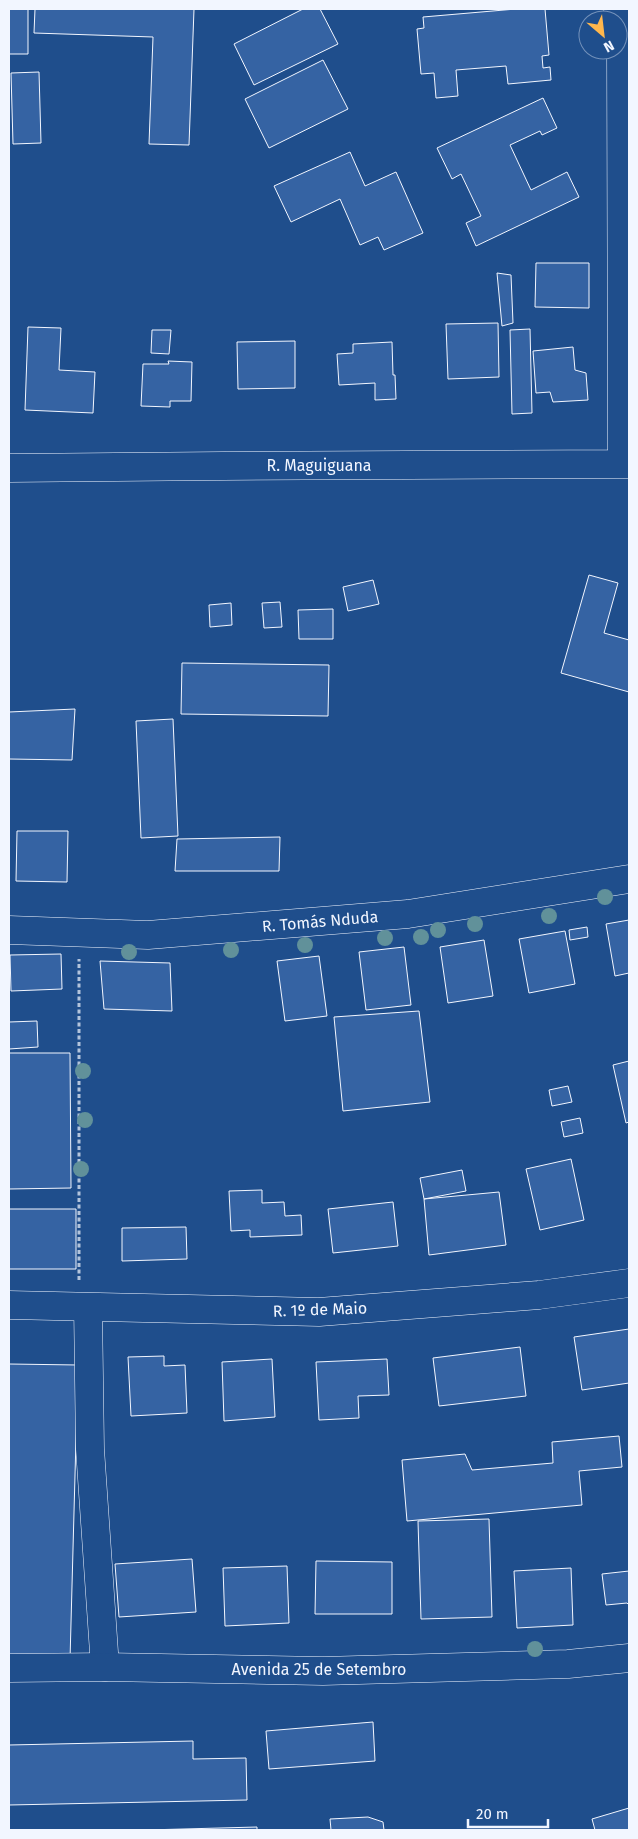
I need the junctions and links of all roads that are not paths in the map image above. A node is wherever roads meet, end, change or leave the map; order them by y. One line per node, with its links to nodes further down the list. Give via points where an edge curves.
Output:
1 (625, 60): 2 (main road)
2 (626, 464): 3 (main road, R. Maguiguana)
3 (9, 468)
4 (629, 879): 5 (main road, R. Tomás Nduda, via 408,914 148,936)
5 (9, 930)
6 (629, 1283): 7 (main road, R. 1º de Maio, via 539,1296 319,1312)
7 (84, 1297): 8 (main road, R. 1º de Maio); 10 (main road, via 90,1450)
8 (9, 1305)
9 (629, 1658): 10 (main road, Avenida 25 de Setembro, via 568,1664 323,1671)
10 (105, 1667): 11 (main road, Avenida 25 de Setembro)
11 (9, 1668)

